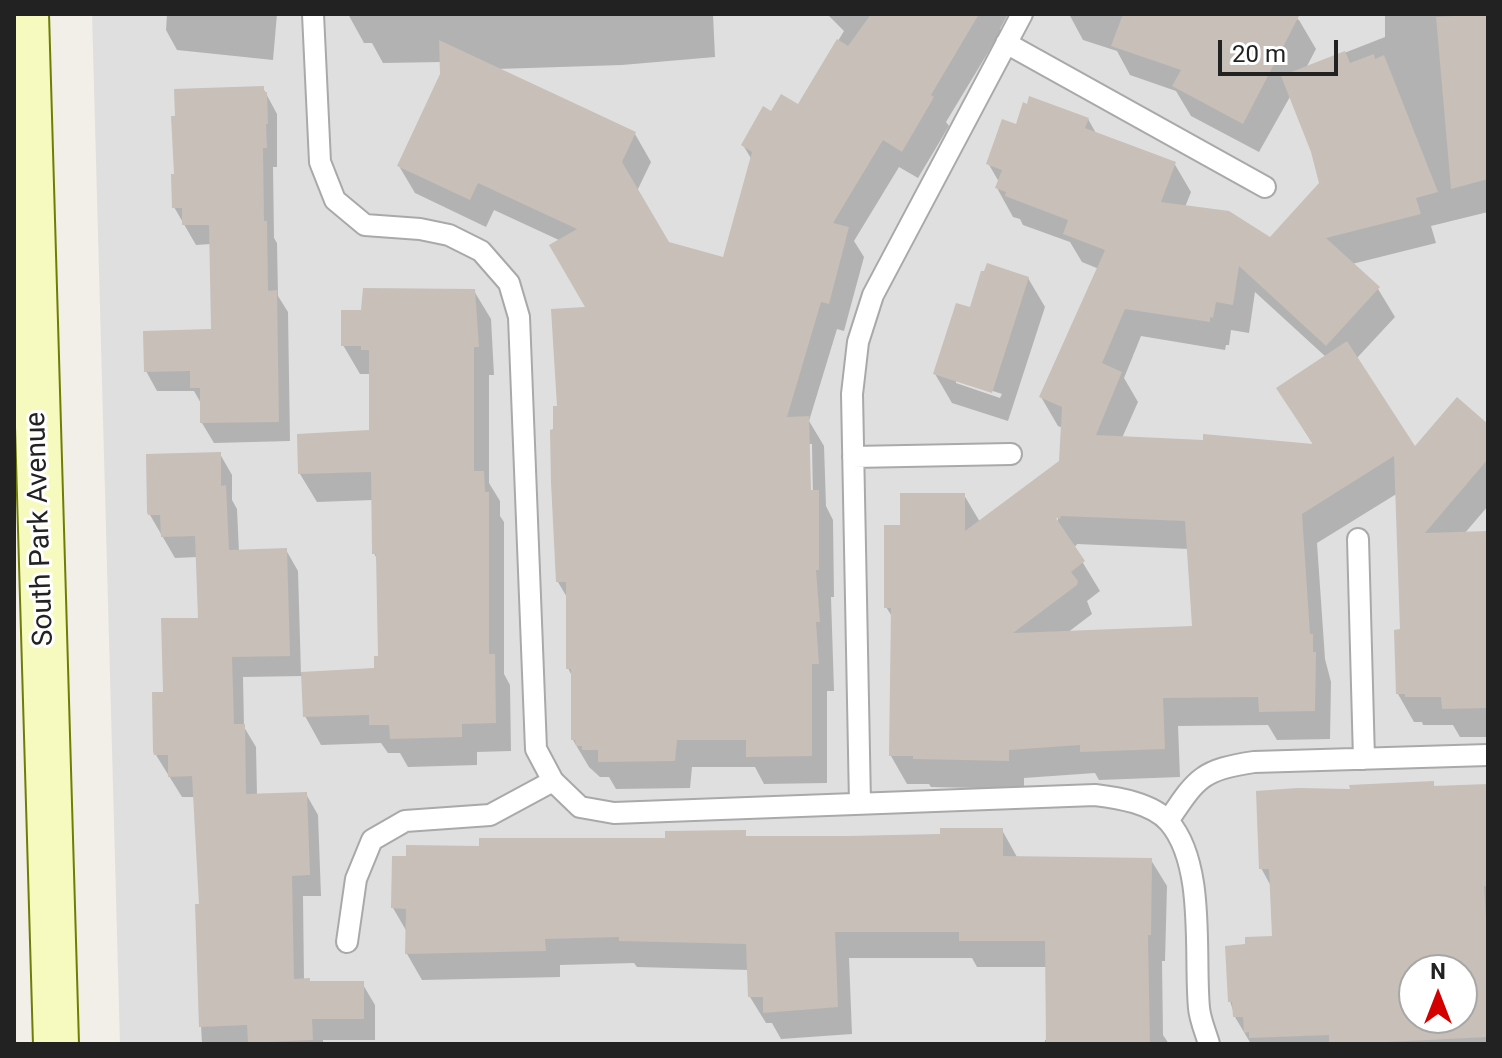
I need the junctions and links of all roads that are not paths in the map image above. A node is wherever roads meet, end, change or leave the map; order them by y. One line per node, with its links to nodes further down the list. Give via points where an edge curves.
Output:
1 (26, 14): 15 (street, South Park Avenue)
2 (313, 14): 11 (lane, via 320,162 335,200 365,225 449,235 481,251 509,283 519,317 536,749)
3 (1022, 14): 4 (lane)
4 (1006, 43): 5 (lane); 7 (lane, via 873,295 858,342)
5 (1265, 187)
6 (1011, 454): 7 (lane)
7 (853, 457): 12 (lane)
8 (1358, 539): 10 (lane)
9 (1488, 755): 10 (lane)
10 (1364, 759): 13 (lane, via 1224,767 1195,781)
11 (553, 781): 12 (lane, via 580,807 614,813); 14 (lane, via 490,815 405,821 372,840 356,879)
12 (860, 803): 13 (lane, via 1095,795 1134,801)
13 (1168, 821): 16 (lane, via 1189,860 1199,1012)
14 (347, 942)
15 (56, 1044)
16 (1209, 1044)

